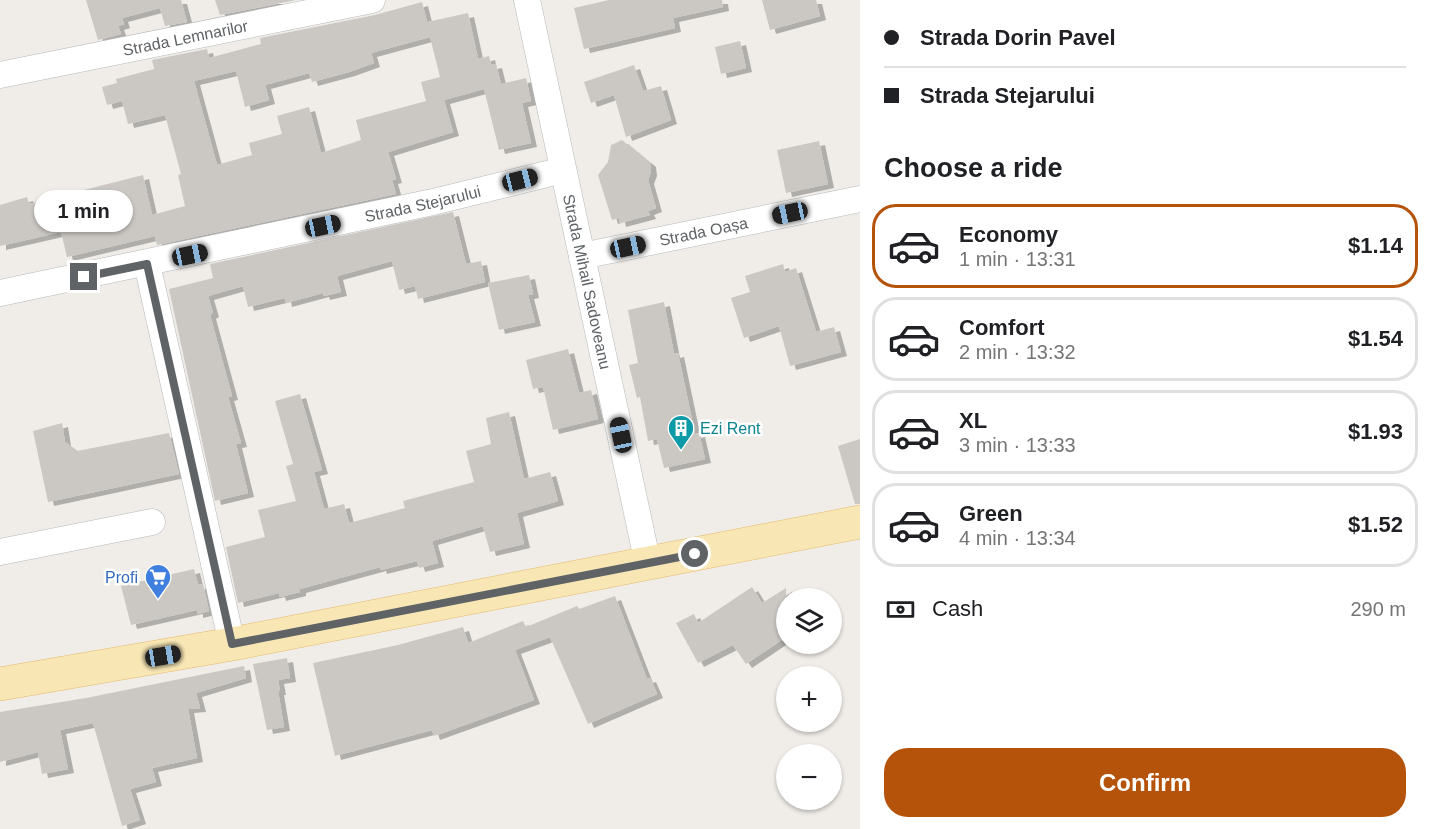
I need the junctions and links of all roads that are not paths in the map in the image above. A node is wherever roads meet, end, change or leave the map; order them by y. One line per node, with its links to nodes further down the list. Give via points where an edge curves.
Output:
1 (372, 0): 3 (street, Strada Lemnarilor)
2 (527, 0): 4 (street, Strada Mihail Sadoveanu)
3 (0, 75)
4 (563, 170): 6 (street, Strada Mihail Sadoveanu); 7 (street, Strada Stejarului)
5 (860, 199): 6 (street, Strada Oașa)
6 (582, 256): 12 (street, Strada Mihail Sadoveanu)
7 (147, 264): 8 (street, Strada Stejarului); 13 (street)
8 (0, 293)
9 (152, 522): 11 (street)
10 (860, 522): 12 (main road)
11 (0, 552)
12 (648, 564): 13 (main road)
13 (232, 644): 14 (main road)
14 (0, 684)

